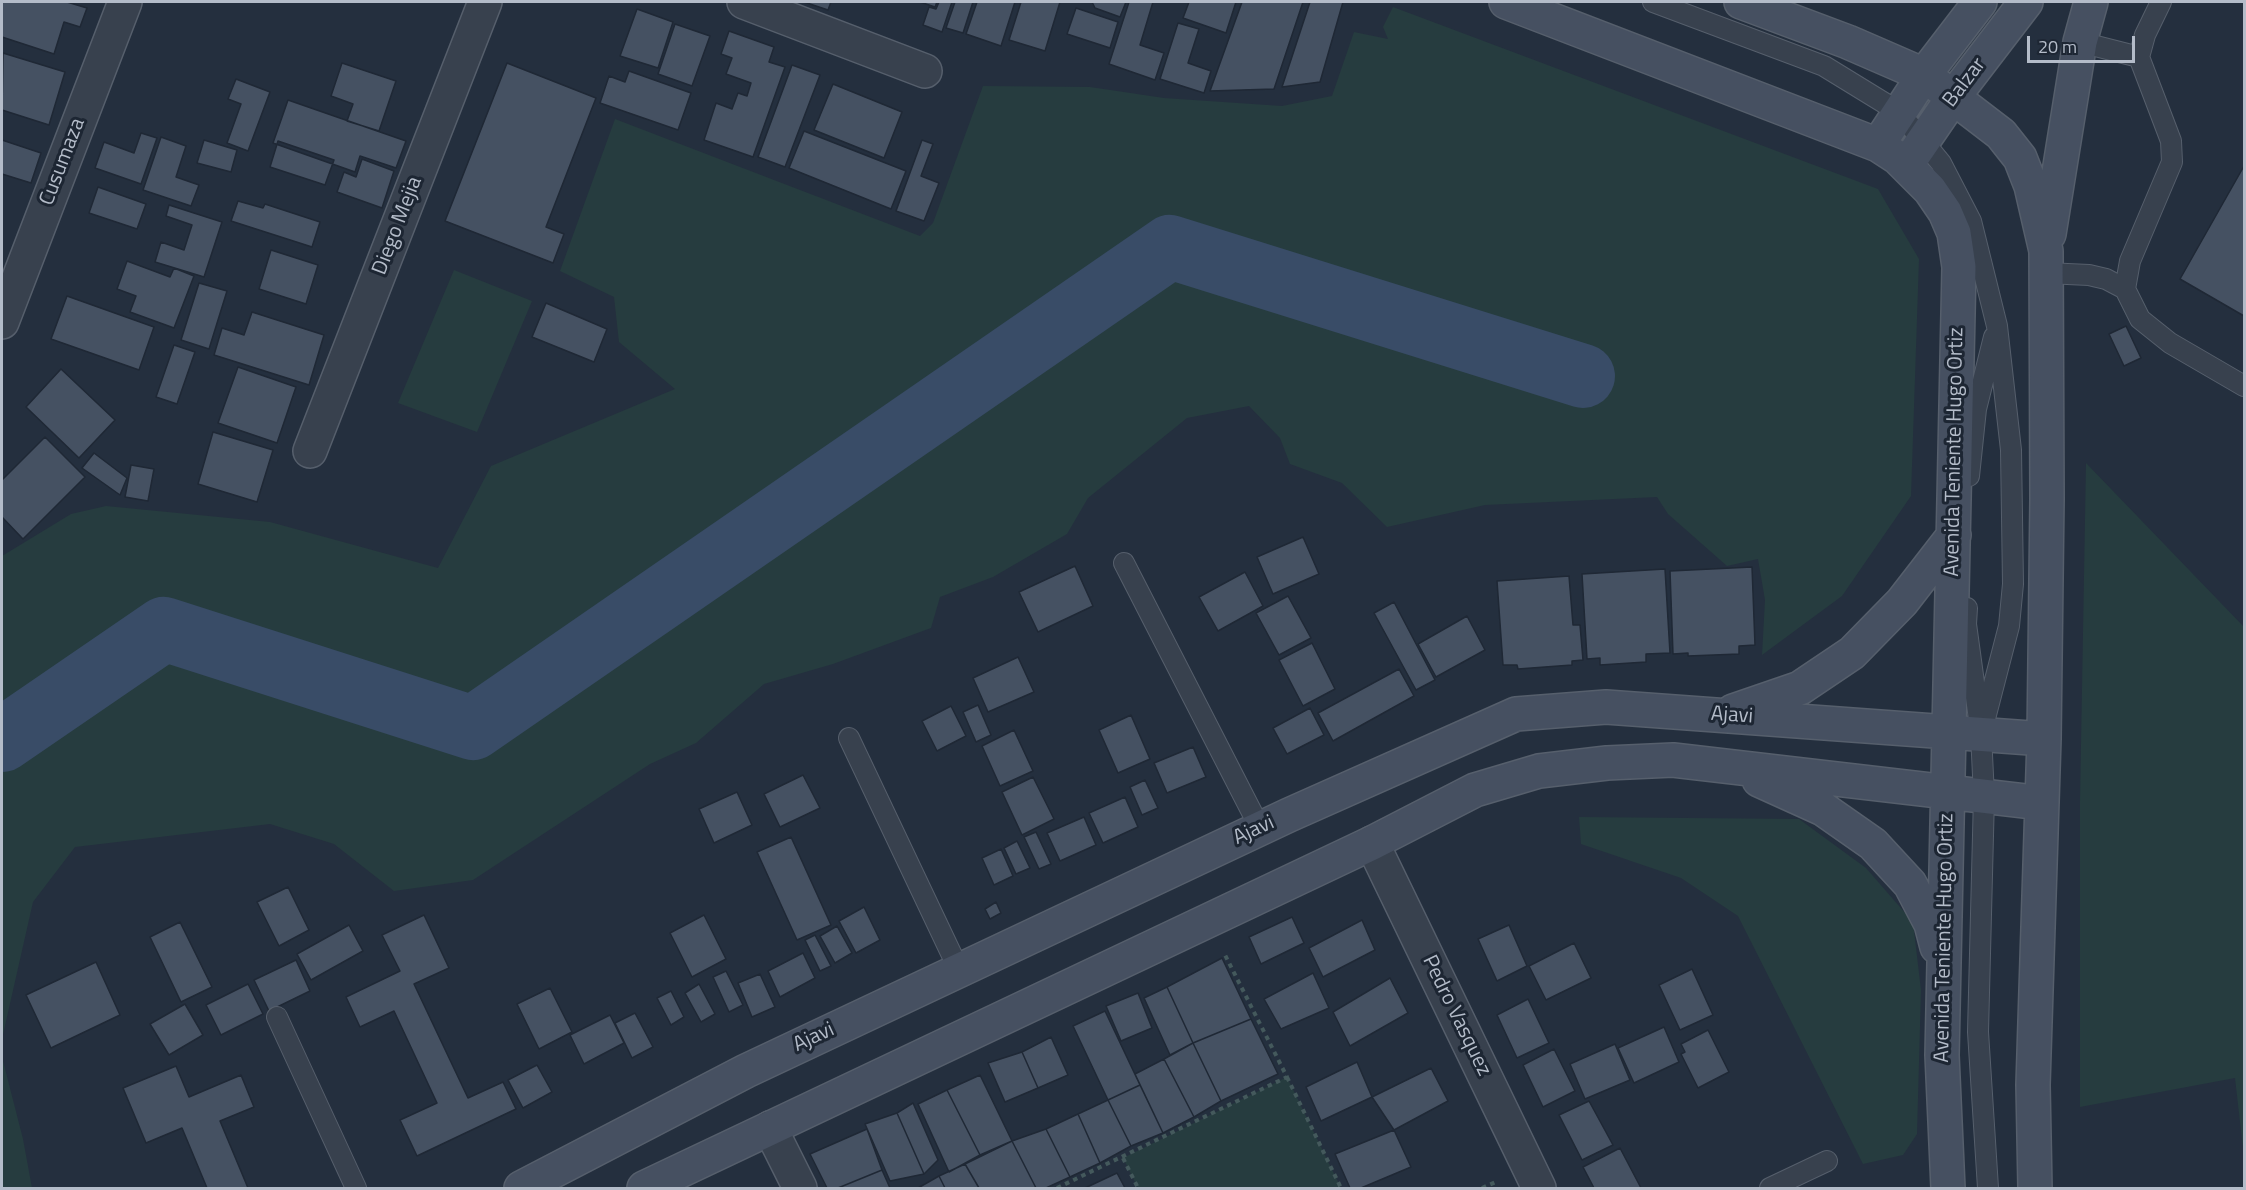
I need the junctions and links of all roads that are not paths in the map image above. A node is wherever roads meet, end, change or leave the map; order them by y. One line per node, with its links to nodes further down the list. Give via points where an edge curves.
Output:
1 (125, 2): 22 (street, Cusumaza)
2 (485, 2): 25 (street, Diego Mejia)
3 (744, 2): 13 (street)
4 (1506, 2): 18 (main road, Avenida Teniente Hugo Ortiz)
5 (1653, 2): 16 (lane, via 1824,66)
6 (1741, 2): 14 (main road)
7 (1980, 2): 14 (main road, Balzar)
8 (2026, 2): 15 (main road, Balzar)
9 (2091, 2): 11 (main road)
10 (2161, 2): 12 (lane)
11 (2080, 42): 12 (lane); 20 (main road)
12 (2139, 57): 21 (lane, via 2171,141 2172,162 2130,261)
13 (925, 71)
14 (1924, 75): 15 (main road); 16 (main road, Balzar)
15 (1954, 96): 17 (main road, Balzar); 20 (main road, via 2001,134 2020,158 2031,186)
16 (1899, 112): 17 (lane); 18 (main road, Balzar)
17 (1924, 139): 19 (main road, Balzar); 23 (lane, via 1971,221)
18 (1878, 145): 19 (main road, Avenida Teniente Hugo Ortiz)
19 (1906, 166): 26 (main road, Avenida Teniente Hugo Ortiz, via 1945,212 1954,233 1959,267)
20 (2046, 262): 21 (lane); 32 (main road)
21 (2125, 288): 24 (lane, via 2140,319 2170,343)
22 (2, 322)
23 (1997, 326): 30 (lane, via 1976,409 1969,473 1966,624); 30 (lane, via 2011,450 2013,584 2009,626)
24 (2244, 386)
25 (310, 451)
26 (1954, 535): 28 (main road, via 1902,602 1852,653 1800,688); 29 (main road, Avenida Teniente Hugo Ortiz)
27 (1124, 563): 37 (lane)
28 (1722, 715): 29 (main road, Ajavi); 37 (main road, Ajavi, via 1606,707 1516,714)
29 (1948, 732): 30 (main road, Ajavi); 34 (main road, Avenida Teniente Hugo Ortiz)
30 (1981, 734): 32 (main road, Ajavi); 35 (lane)
31 (849, 738): 40 (lane)
32 (2043, 739): 36 (main road)
33 (1733, 768): 34 (main road); 38 (main road, via 1673,760 1539,771 1475,789); 39 (main road, via 1823,809 1873,844 1910,884 1931,924)
34 (1948, 792): 35 (main road); 39 (main road, Avenida Teniente Hugo Ortiz)
35 (1984, 796): 36 (main road); 51 (lane, via 1978,1032)
36 (2042, 802): 52 (main road, via 2033,1084)
37 (1260, 828): 40 (main road, Ajavi)
38 (1372, 843): 42 (main road); 48 (street, Pedro Vasquez)
39 (1943, 969): 50 (main road, Avenida Teniente Hugo Ortiz)
40 (959, 970): 45 (main road, Ajavi, via 746,1071)
41 (277, 1017): 44 (lane)
42 (771, 1128): 46 (main road); 47 (street)
43 (1827, 1161): 49 (lane)
44 (356, 1188)
45 (520, 1188)
46 (644, 1188)
47 (800, 1188)
48 (1539, 1188)
49 (1770, 1188)
50 (1948, 1188)
51 (1988, 1188)
52 (2035, 1188)

